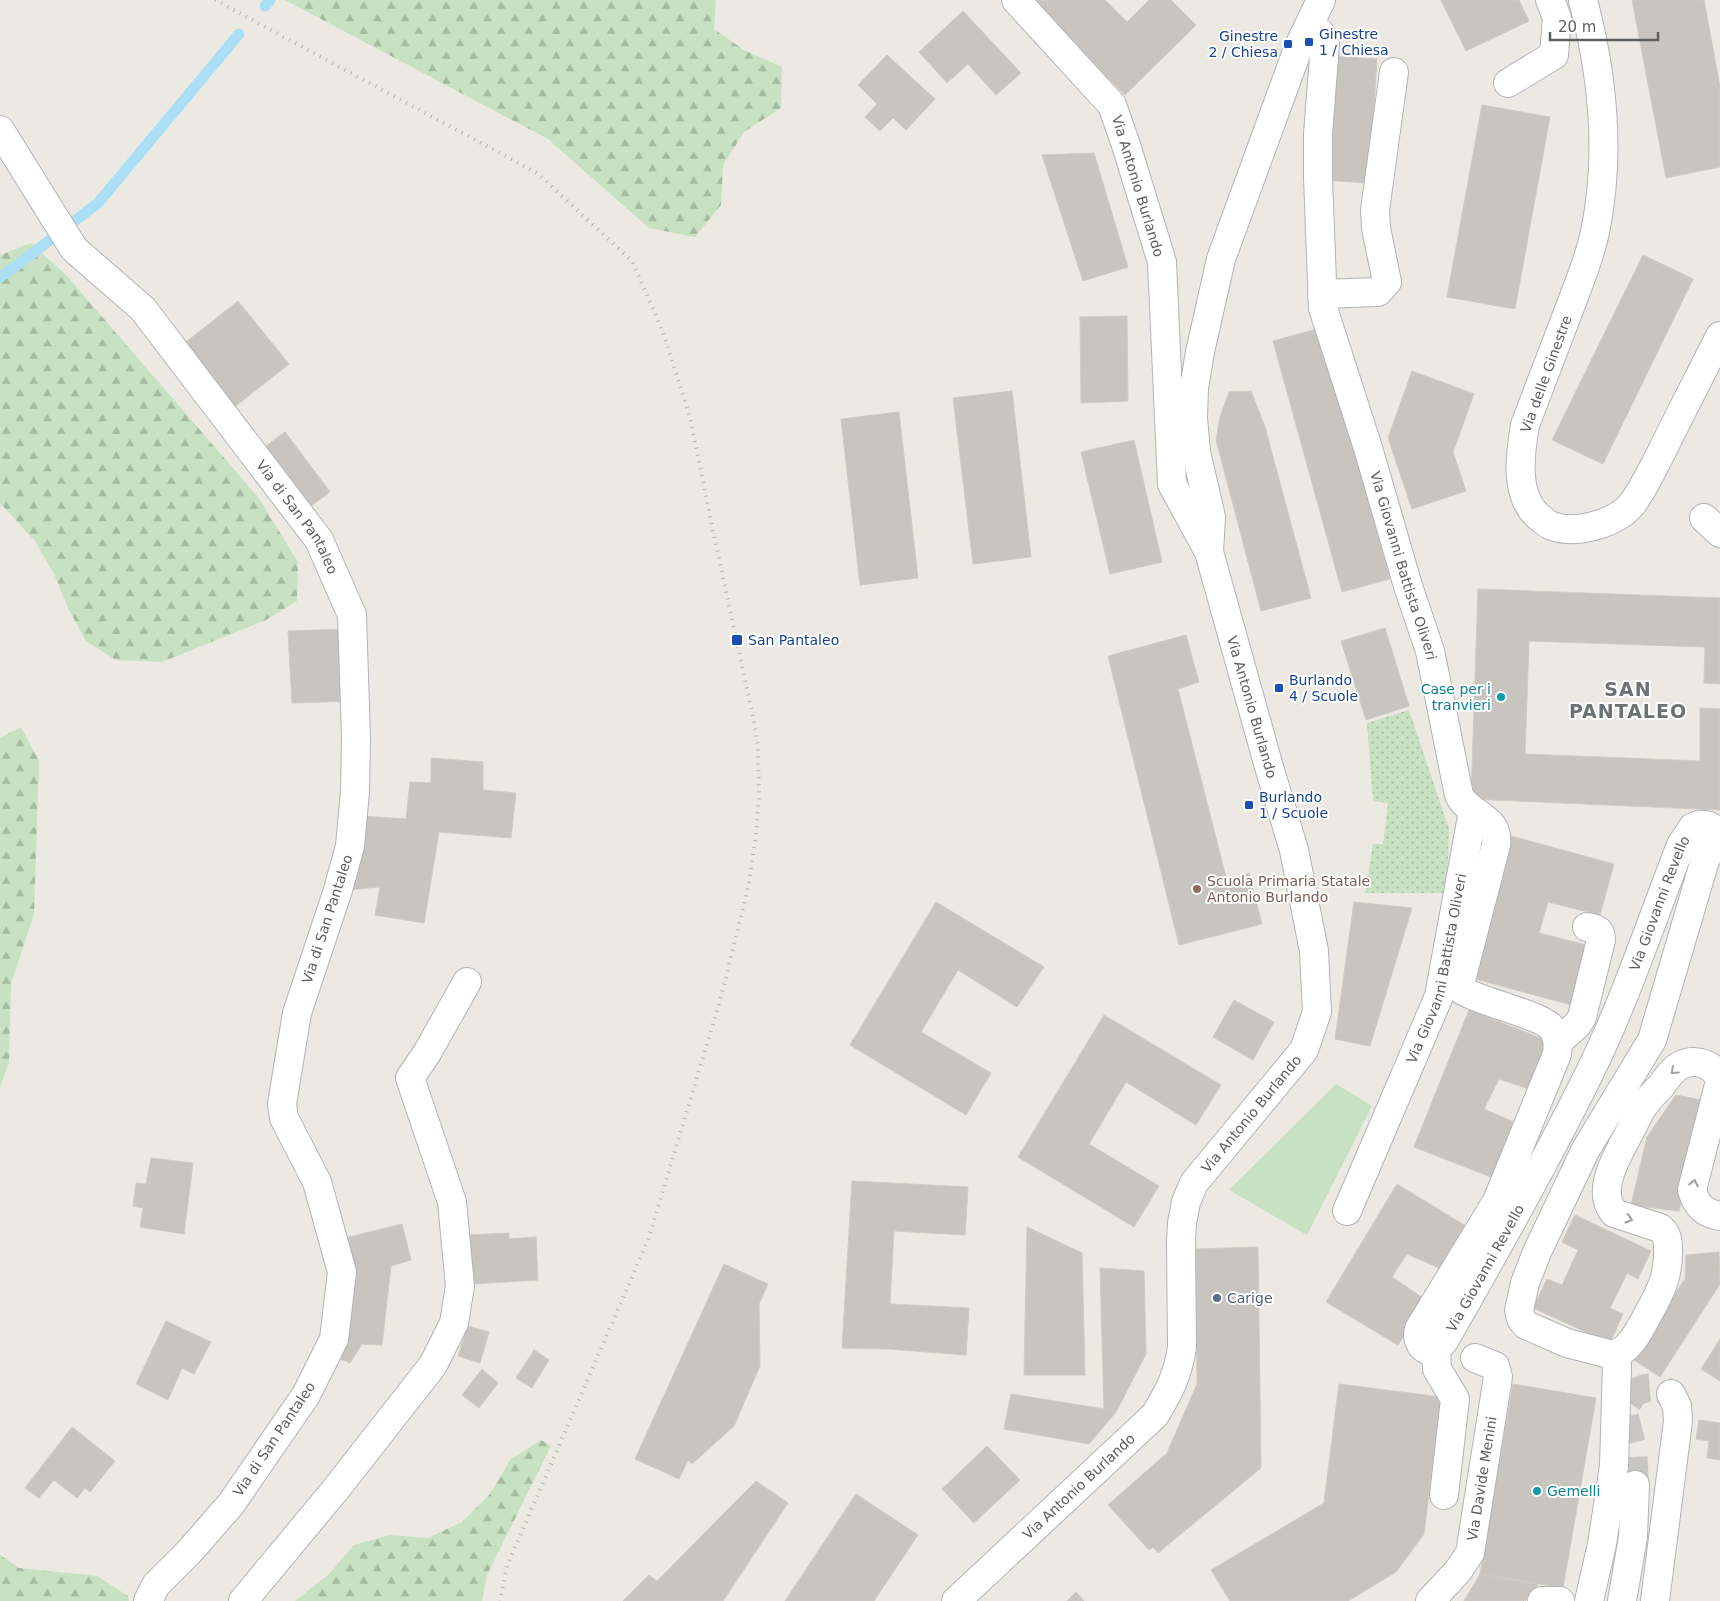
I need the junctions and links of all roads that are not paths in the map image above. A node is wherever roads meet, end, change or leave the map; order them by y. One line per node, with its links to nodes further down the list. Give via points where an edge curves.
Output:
1 (1016, 0): 10 (street, Via Antonio Burlando, via 1112,105 1115,113 1162,262 1172,484)
2 (1550, 0): 6 (street, via 1557,18 1554,55)
3 (1583, 0): 9 (street, Via delle Ginestre, via 1603,116 1601,195 1595,234 1582,275 1525,425 1521,447 1523,489 1530,507 1539,517 1552,526 1587,527 1614,518 1632,504)
4 (1316, 12): 8 (street, Via Giovanni Battista Oliveri, via 1325,44 1318,160); 10 (street, via 1300,46 1221,259 1200,352 1193,418 1196,452 1211,517)
5 (1394, 72): 8 (street, via 1375,210 1387,282 1378,292)
6 (1508, 83)
7 (0, 130): 24 (street, Via di San Pantaleo, via 74,249 142,309 319,540 352,615 356,738 350,846 297,1012 282,1104 284,1118 317,1182 342,1272 334,1339 306,1395 231,1504 156,1585)
8 (1322, 294): 11 (street, Via Giovanni Battista Oliveri, via 1323,308 1430,651 1458,791)
9 (1720, 336)
10 (1209, 552): 26 (street, Via Antonio Burlando, via 1294,850 1314,951 1317,1012 1304,1050 1194,1183 1186,1202 1181,1242 1180,1365 1155,1415)
11 (1473, 811): 15 (street, via 1492,824 1497,839 1461,977 1462,990 1473,997 1540,1020 1554,1030); 16 (street, Via Giovanni Battista Oliveri, via 1438,996)
12 (1719, 839): 18 (street, Via Giovanni Revello, via 1708,824 1693,827 1685,838 1589,1074 1492,1257 1444,1341); 19 (street, Via Giovanni Revello, via 1704,860 1652,1040 1586,1149 1537,1252 1519,1310 1526,1325 1567,1343)
13 (1587, 927): 15 (street, via 1598,930 1602,940 1585,1010 1578,1024)
14 (467, 982): 25 (street, via 410,1078 452,1202 460,1286 454,1323 433,1365)
15 (1558, 1042): 18 (street, Via Giovanni Revello, via 1557,1054 1497,1200 1419,1329 1418,1340 1422,1347)
16 (1346, 1211)
17 (1720, 1216): 19 (street, one-way to 19, via 1702,1209 1692,1190 1720,1081 1708,1065 1685,1064 1671,1073 1642,1109 1614,1162 1608,1181 1610,1208 1620,1216 1660,1228 1667,1239 1668,1257 1660,1292 1637,1333 1624,1350)
18 (1436, 1348): 23 (street, via 1437,1369 1455,1399)
19 (1613, 1355): 30 (street, via 1617,1366 1614,1466)
20 (1475, 1358): 27 (street, Via Davide Menini, via 1494,1366 1498,1377 1470,1553)
21 (1671, 1394): 32 (street, via 1677,1406 1678,1421)
22 (1635, 1485): 31 (street, via 1633,1536)
23 (1444, 1495)
24 (148, 1601)
25 (244, 1601)
26 (956, 1601)
27 (1430, 1601)
28 (1542, 1601): 29 (street)
29 (1560, 1601)
30 (1589, 1601)
31 (1622, 1601)
32 (1656, 1601)

